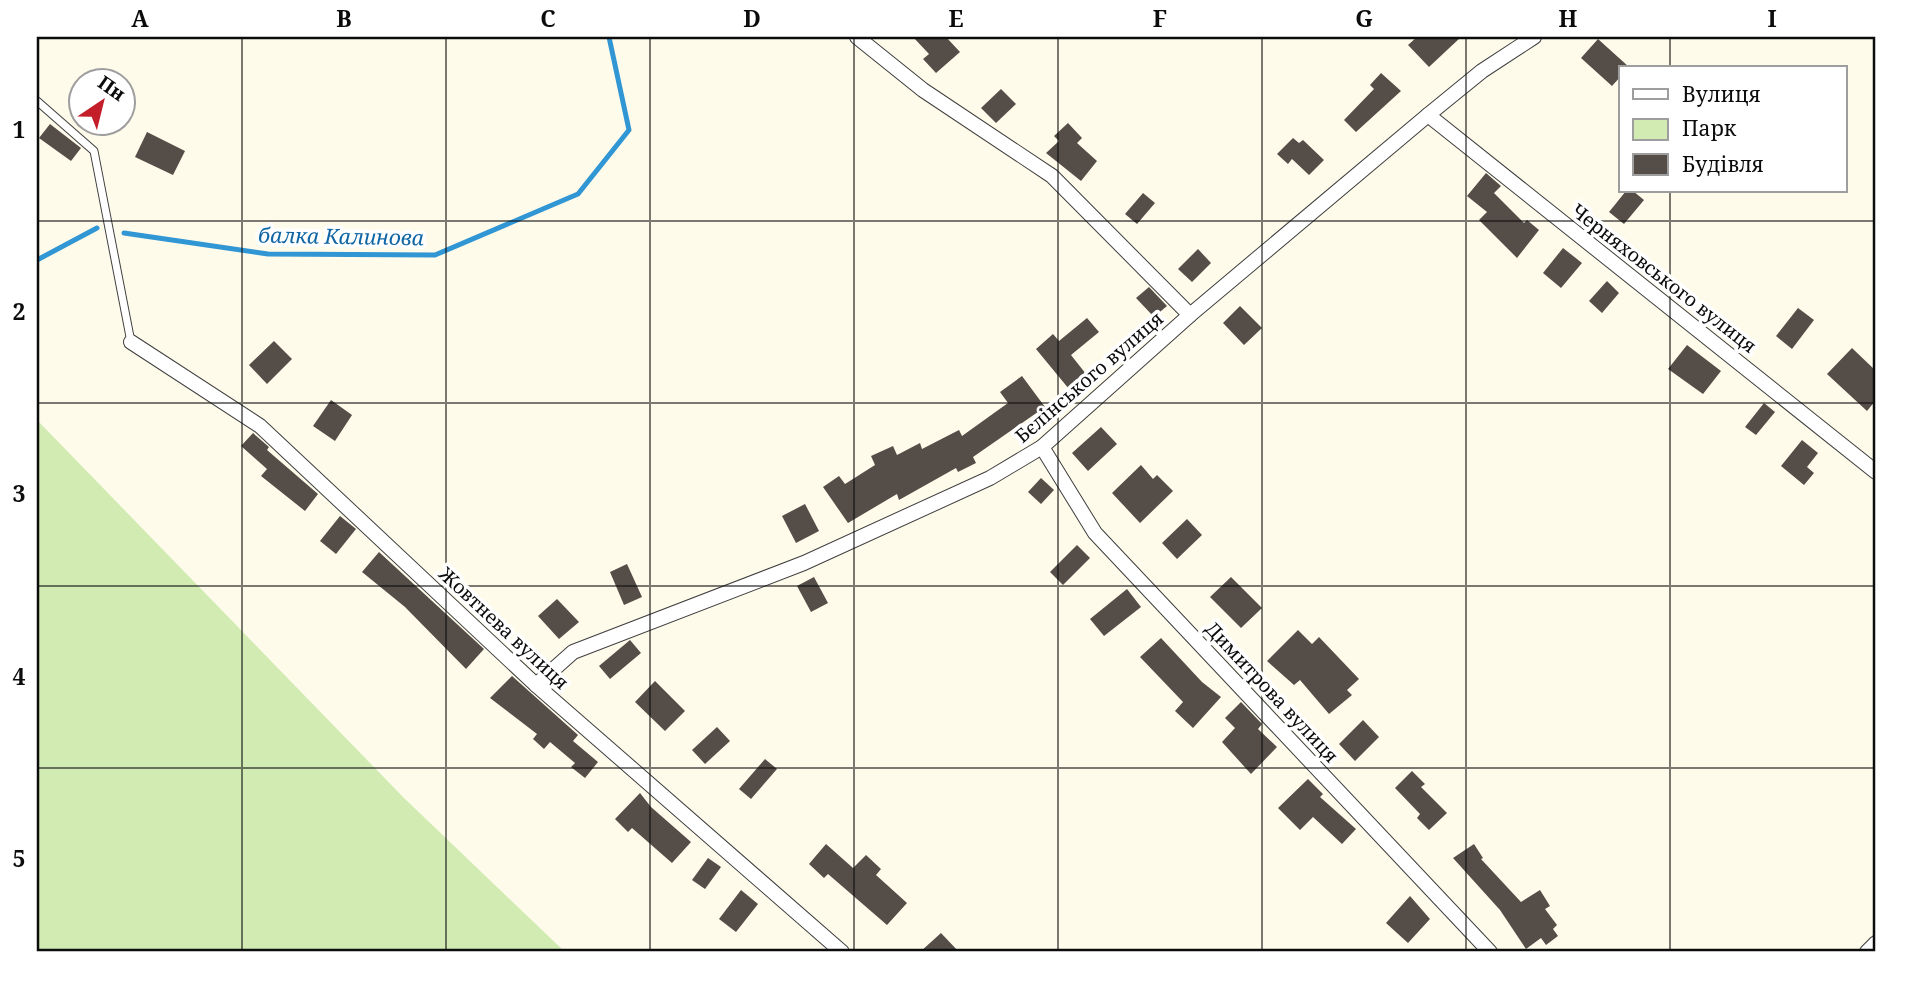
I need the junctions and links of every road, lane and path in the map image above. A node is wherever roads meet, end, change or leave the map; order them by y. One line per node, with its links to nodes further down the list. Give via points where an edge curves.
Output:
1 (857, 37): 5 (street, via 923,90 1052,176)
2 (1534, 37): 4 (street, Бєлінського вулиця)
3 (37, 101): 6 (lane, via 94,151)
4 (1427, 115): 5 (street, Бєлінського вулиця); 8 (street, Черняховського вулиця)
5 (1190, 315): 7 (street, Бєлінського вулиця)
6 (131, 342): 9 (street, Жовтнева вулиця, via 260,426)
7 (1042, 447): 9 (street, Бєлінського вулиця, via 990,478 804,563 573,652); 12 (street, Димитрова вулиця, via 1095,533)
8 (1876, 472)
9 (536, 685): 11 (street, Жовтнева вулиця)
10 (1876, 943): 13 (street)
11 (842, 952)
12 (1490, 952)
13 (1867, 952)

